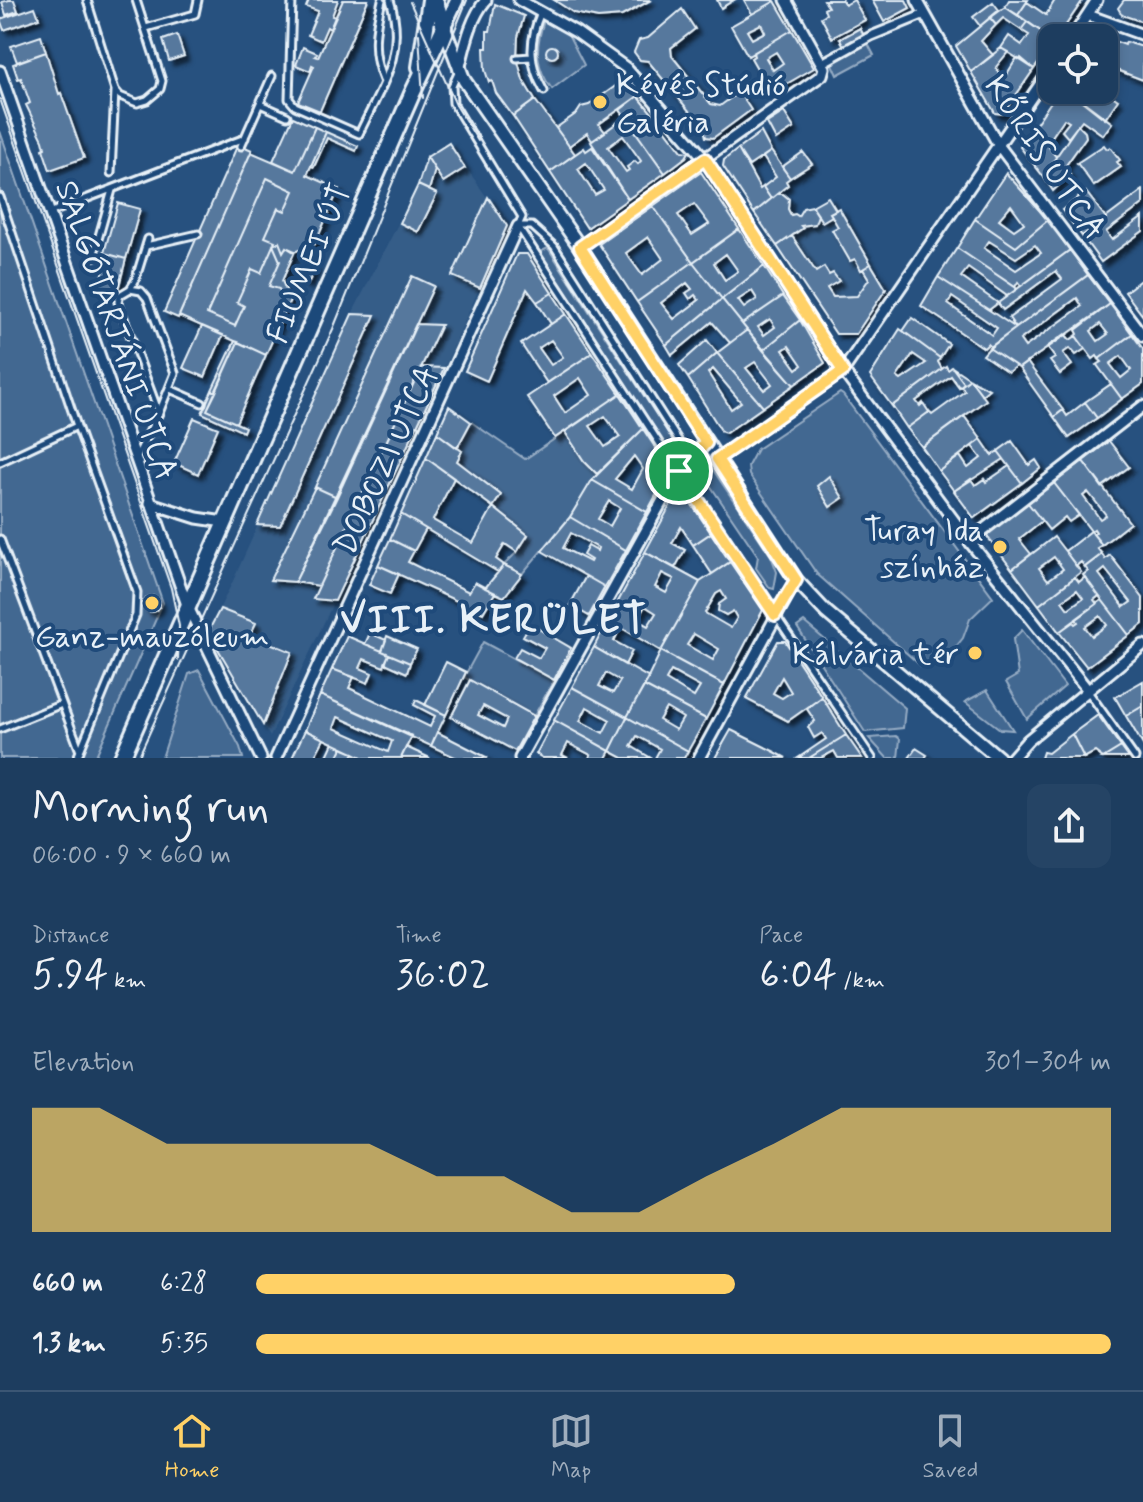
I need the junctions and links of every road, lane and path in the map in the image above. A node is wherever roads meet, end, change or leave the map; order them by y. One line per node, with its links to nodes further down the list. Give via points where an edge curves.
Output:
1 (87, 0): 29 (lane)
2 (136, 0): 19 (lane)
3 (198, 0): 19 (lane, via 195,14)
4 (292, 0): 27 (lane, via 289,99 295,106 359,134)
5 (382, 0): 27 (lane, via 374,43)
6 (390, 0): 27 (lane, via 397,33)
7 (432, 0): 18 (main road); 31 (main road)
8 (457, 0): 18 (street)
9 (486, 0): 24 (street, via 467,37)
10 (519, 0): 14 (street)
11 (786, 0): 23 (street)
12 (917, 0): 15 (street, KŐRIS UTCA)
13 (1097, 0): 16 (street)
14 (541, 11): 21 (lane); 37 (street, via 626,68)
15 (925, 14): 23 (street); 36 (street, KŐRIS UTCA)
16 (1088, 15): 17 (street); 20 (street)
17 (1082, 24)
18 (444, 27): 24 (street); 31 (main road, FIUMEI ÚT)
19 (146, 28): 29 (lane, via 161,72 160,89 137,103)
20 (1143, 35)
21 (531, 57): 22 (lane); 30 (lane)
22 (517, 58)
23 (822, 63): 37 (street, via 825,72 819,78)
24 (459, 70): 42 (lane, via 452,86 453,103 522,217); 46 (street)
25 (0, 71): 41 (street, SALGÓTARJÁNI UTCA)
26 (272, 76): 32 (lane)
27 (384, 81)
28 (1038, 88): 36 (street)
29 (115, 90): 38 (lane)
30 (544, 91)
31 (412, 94): 63 (main road, FIUMEI ÚT)
32 (260, 104): 33 (lane); 34 (lane)
33 (287, 116)
34 (245, 138): 35 (lane); 39 (lane)
35 (241, 146)
36 (999, 146): 49 (street, KŐRIS UTCA); 50 (street)
37 (705, 159): 46 (street); 50 (street)
38 (111, 173)
39 (112, 189): 41 (lane); 47 (lane)
40 (0, 197): 55 (lane)
41 (49, 213): 59 (street, SALGÓTARJÁNI UTCA)
42 (518, 226): 56 (lane, via 532,226 554,246); 61 (lane); 77 (street, DOBOZI UTCA)
43 (198, 234): 45 (lane)
44 (148, 239): 45 (lane)
45 (146, 246): 48 (lane)
46 (580, 247): 57 (street)
47 (93, 257)
48 (130, 289): 51 (lane, via 147,298 175,373); 54 (lane, via 120,295 119,308)
49 (1143, 336)
50 (843, 371): 58 (street); 65 (street)
51 (170, 389): 52 (lane); 54 (lane)
52 (202, 403)
53 (1143, 406): 65 (street)
54 (159, 413): 59 (lane)
55 (77, 426): 60 (lane); 73 (lane, via 138,605)
56 (678, 440)
57 (706, 443): 58 (street); 61 (street)
58 (717, 459): 66 (street)
59 (135, 461): 62 (street, SALGÓTARJÁNI UTCA)
60 (0, 462)
61 (679, 471): 68 (lane); 78 (street)
62 (150, 503): 63 (street); 67 (street, SALGÓTARJÁNI UTCA)
63 (224, 522): 67 (main road, FIUMEI ÚT)
64 (0, 539): 71 (lane)
65 (969, 541): 70 (street)
66 (796, 580): 68 (street); 81 (street, via 826,612)
67 (187, 605): 75 (main road, FIUMEI ÚT); 76 (street, SALGÓTARJÁNI UTCA)
68 (775, 615): 79 (street); 80 (lane)
69 (1143, 645): 70 (street)
70 (1087, 689): 82 (street); 83 (lane)
71 (62, 704): 72 (lane); 73 (lane)
72 (0, 729)
73 (80, 751): 74 (lane)
74 (77, 758)
75 (122, 758)
76 (261, 758)
77 (276, 758)
78 (520, 758)
79 (699, 758)
80 (872, 758)
81 (999, 758)
82 (1012, 758)
83 (1135, 758)

